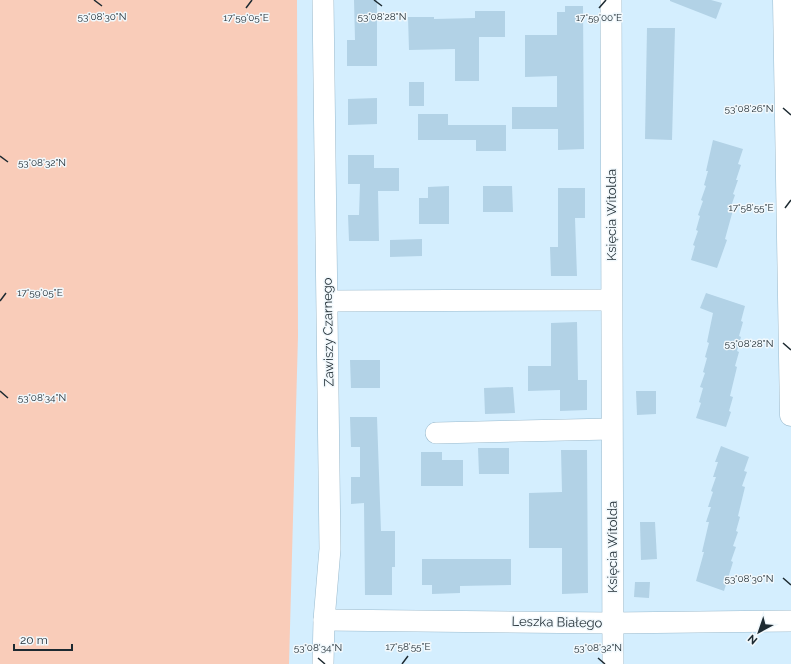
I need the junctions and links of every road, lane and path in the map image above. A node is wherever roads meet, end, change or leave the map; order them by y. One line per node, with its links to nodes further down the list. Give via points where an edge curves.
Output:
1 (323, 0): 5 (street, Zawiszy Czarnego)
2 (611, 0): 4 (street, Księcia Witolda)
3 (784, 0): 6 (street)
4 (611, 300): 5 (street); 7 (street, Księcia Witolda)
5 (328, 301): 9 (street, Zawiszy Czarnego, via 330,549)
6 (791, 415)
7 (611, 430): 8 (street); 11 (street, Księcia Witolda)
8 (436, 433)
9 (324, 620): 11 (street, Leszka Białego); 12 (street, Zawiszy Czarnego)
10 (791, 620): 11 (street, Leszka Białego)
11 (612, 623): 13 (street, Księcia Witolda)
12 (323, 664)
13 (613, 664)

